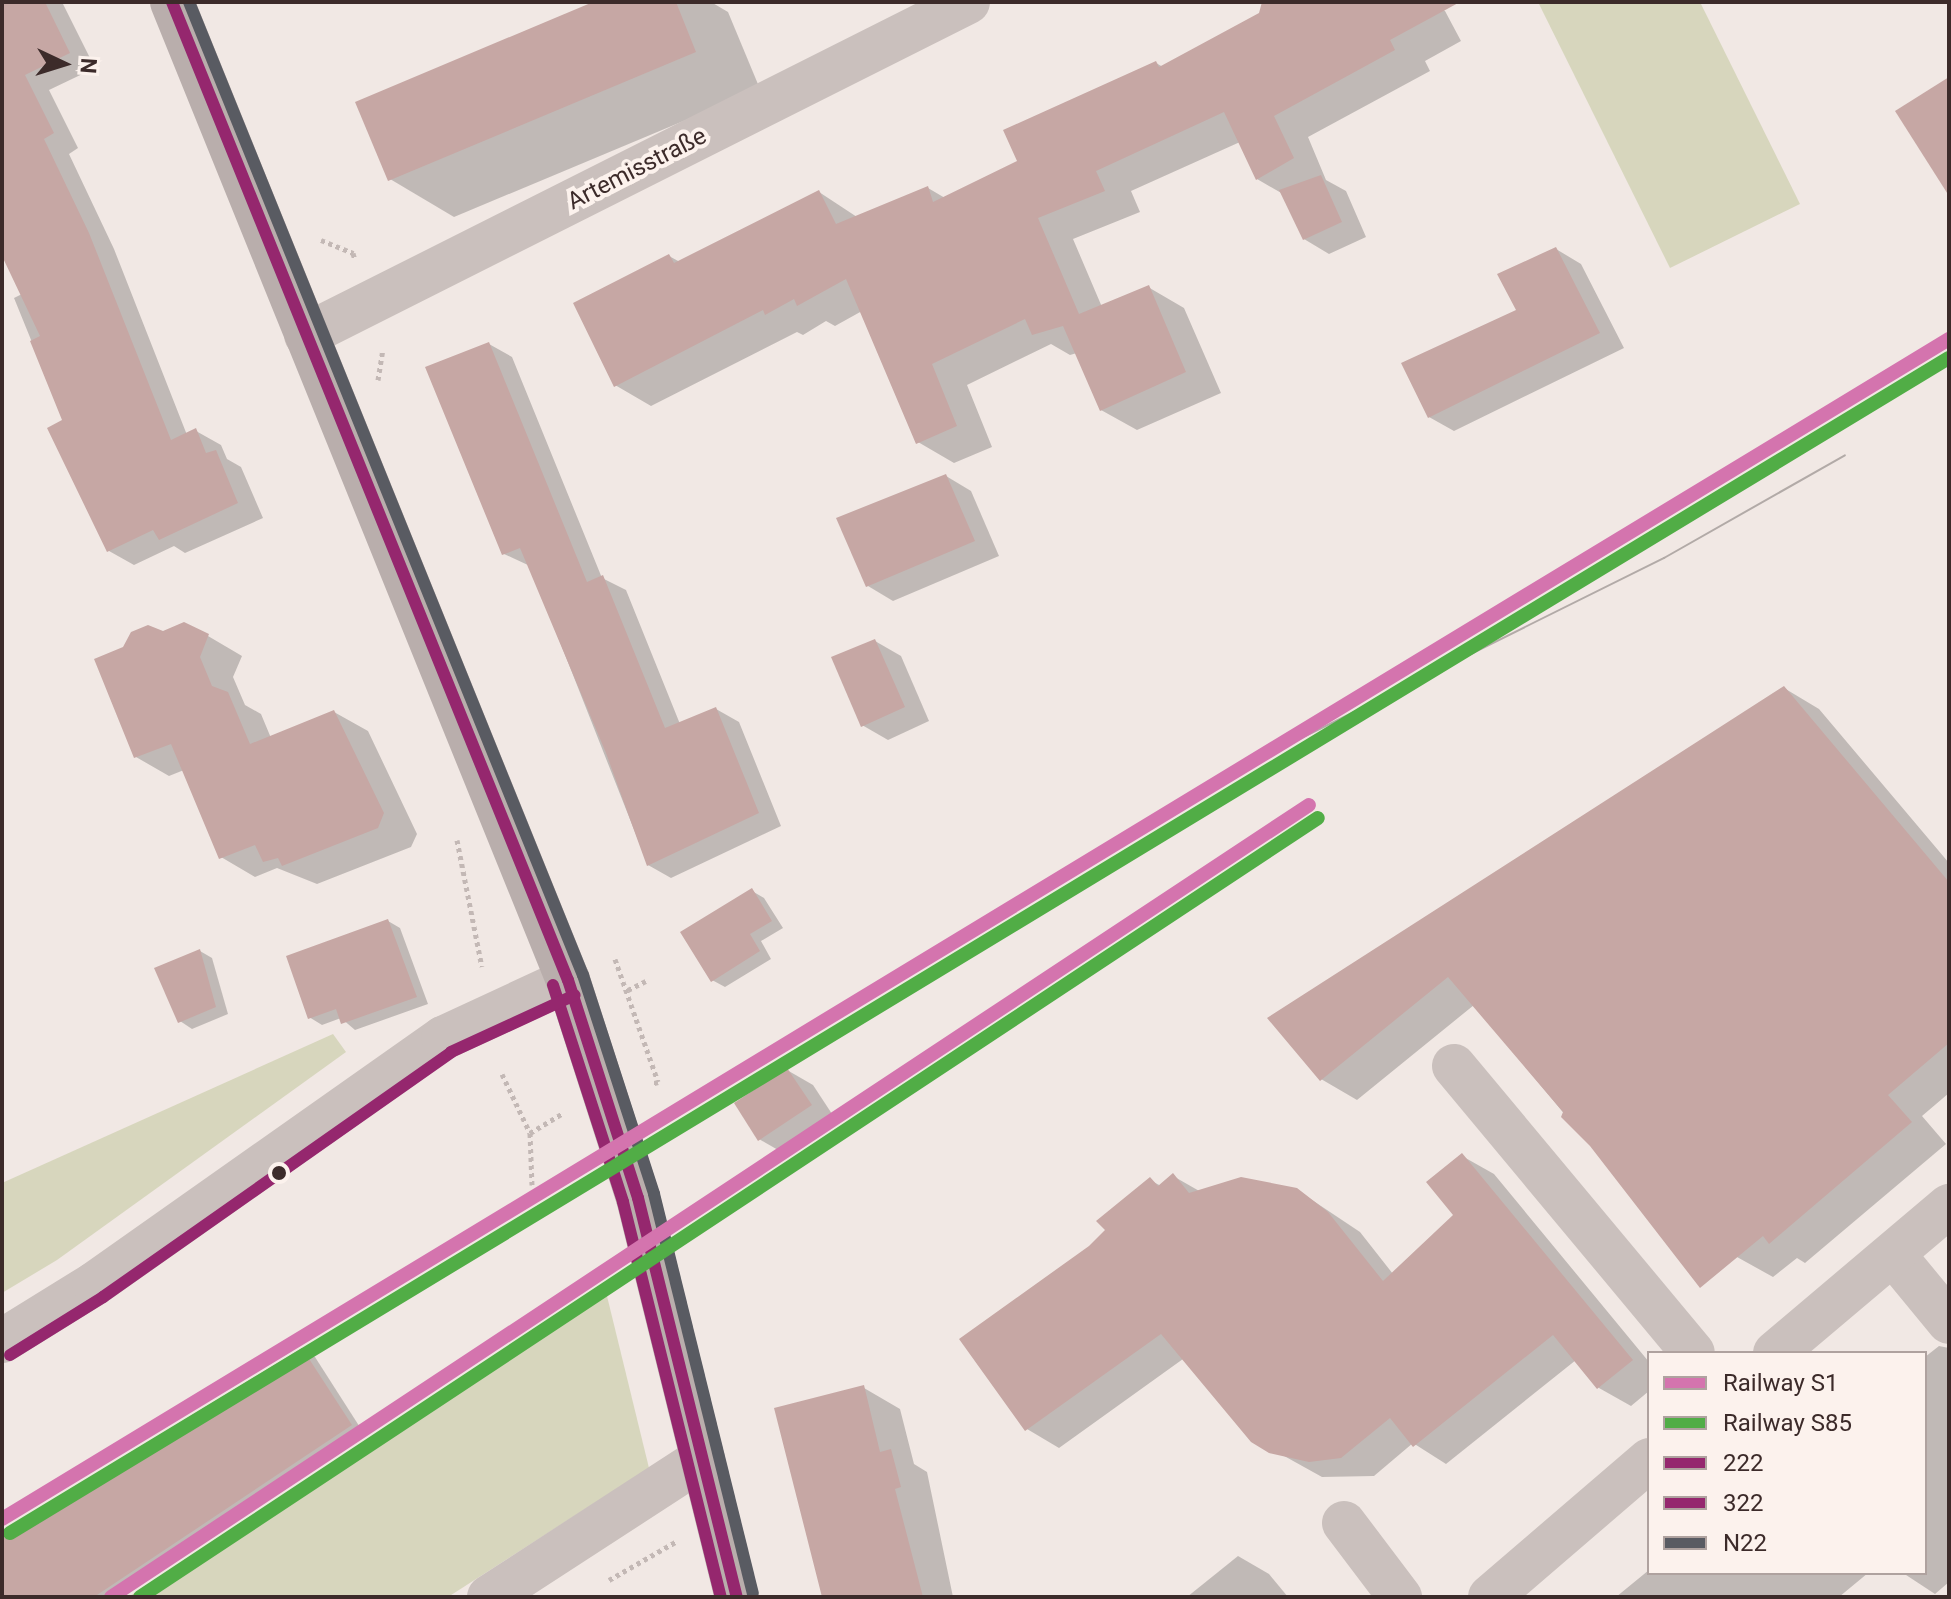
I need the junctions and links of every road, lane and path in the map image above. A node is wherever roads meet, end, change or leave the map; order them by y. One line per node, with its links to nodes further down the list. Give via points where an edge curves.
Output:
1 (172, 2): 3 (main road)
2 (968, 2): 3 (street, Artemisstraße)
3 (306, 335): 6 (main road)
4 (456, 837): 5 (path)
5 (484, 978)
6 (568, 980): 17 (street, via 443,1038 94,1284); 20 (main road, via 638,1198)
7 (646, 981): 8 (path)
8 (628, 990)
9 (1454, 1066): 18 (street)
10 (502, 1074): 12 (path)
11 (566, 1111): 12 (path)
12 (530, 1133): 13 (path)
13 (532, 1185)
14 (1949, 1206): 15 (street)
15 (1893, 1254): 16 (street); 19 (street)
16 (1949, 1322)
17 (2, 1341)
18 (1691, 1351)
19 (1777, 1351)
20 (703, 1458): 25 (street); 26 (main road)
21 (1647, 1462): 28 (street)
22 (1344, 1523): 27 (street)
23 (679, 1540): 24 (path)
24 (605, 1583)
25 (489, 1597)
26 (737, 1597)
27 (1400, 1597)
28 (1490, 1597)

